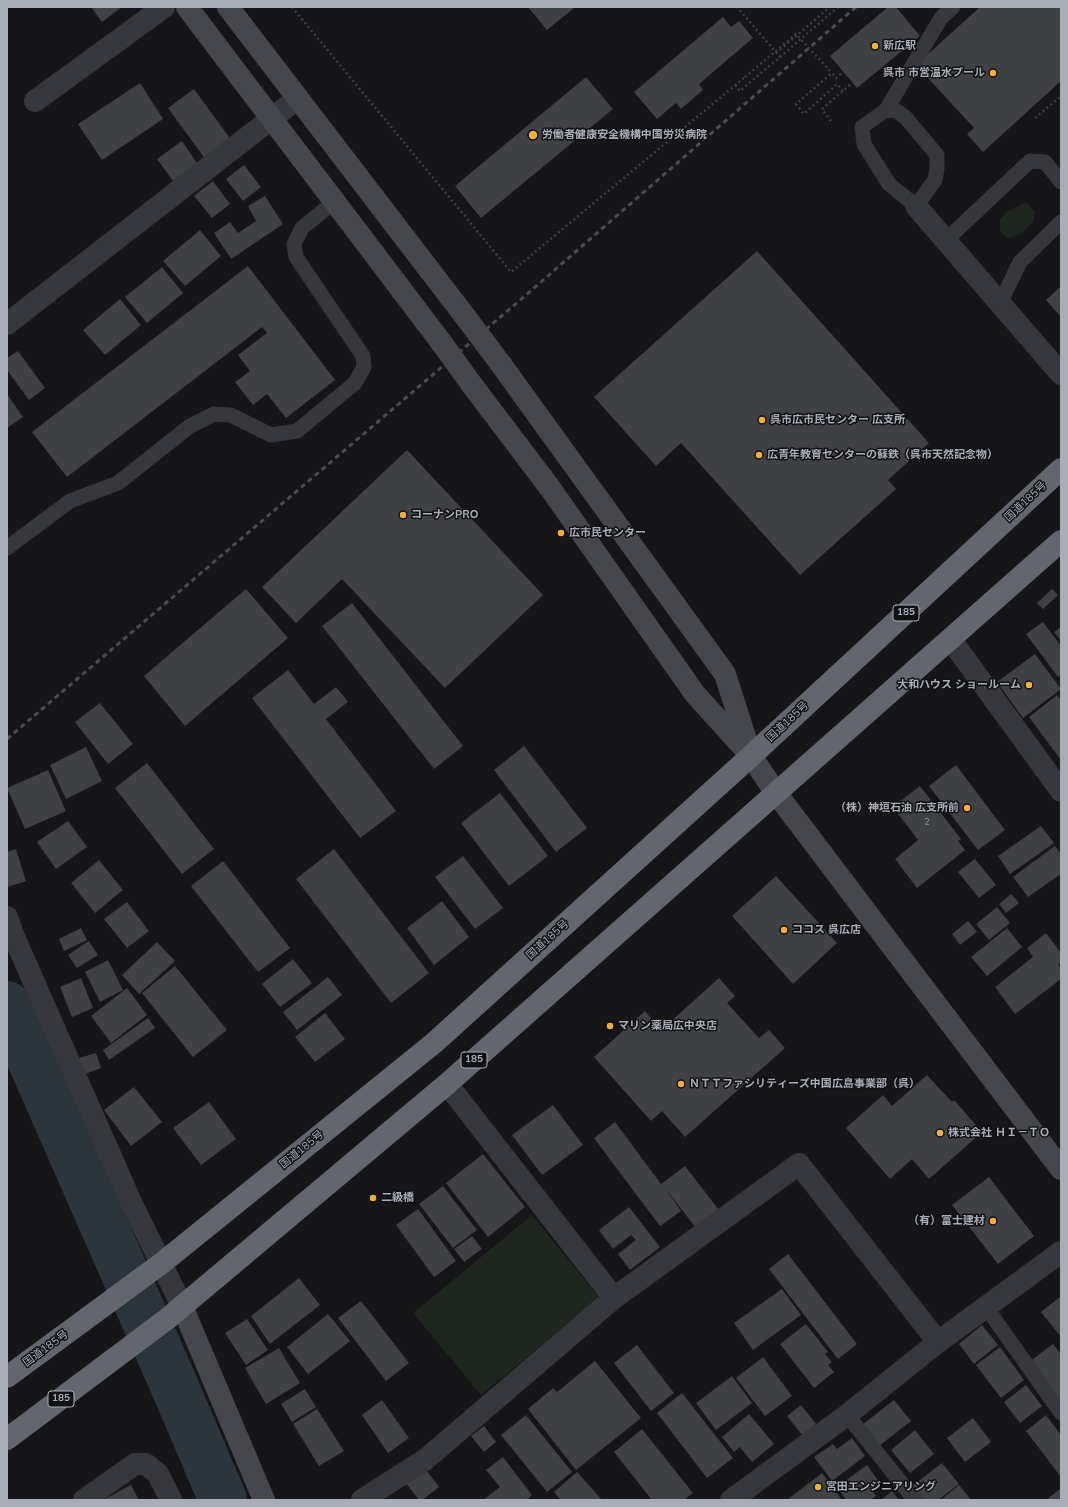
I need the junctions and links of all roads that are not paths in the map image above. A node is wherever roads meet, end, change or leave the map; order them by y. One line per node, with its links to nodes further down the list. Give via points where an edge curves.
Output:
1 (164, 7): 6 (street)
2 (187, 7): 8 (street)
3 (228, 7): 5 (street)
4 (953, 7): 7 (lane, via 941,18)
5 (298, 98): 8 (street); 21 (street, bridge, via 500,363 725,674)
6 (35, 100)
7 (886, 110): 11 (lane, via 897,111 906,118 936,155 935,180); 11 (lane, via 862,127 864,144 889,184)
8 (271, 118): 10 (street); 15 (street)
9 (1061, 182): 13 (lane, via 1045,162 1030,161)
10 (334, 202): 19 (lane, via 302,228 294,244 296,257 363,356 364,367 355,383 297,431 271,435 231,415 214,414 190,426 118,483 70,502); 21 (street, bridge, via 550,488 695,694)
11 (916, 206): 13 (street)
12 (1061, 222): 14 (lane, via 1020,262)
13 (945, 241): 14 (street)
14 (1000, 303): 16 (street)
15 (7, 324)
16 (1061, 374)
17 (1061, 469): 21 (highway, 国道185号 / 185)
18 (1061, 541): 20 (highway, 185)
19 (7, 548)
20 (951, 640): 22 (street); 23 (highway, 185)
21 (751, 756): 23 (street); 28 (highway, 国道185号 / 185, via 434,1043)
22 (1061, 791)
23 (776, 792): 25 (highway, 185); 26 (street)
24 (7, 917): 28 (street, via 128,1195)
25 (447, 1084): 29 (street); 31 (highway, 185)
26 (1061, 1169)
27 (1061, 1252): 30 (street)
28 (154, 1268): 31 (street); 33 (highway, 国道185号 / 185)
29 (614, 1298): 32 (street, via 799,1164); 40 (street, via 426,1459)
30 (986, 1307): 32 (street); 34 (lane)
31 (174, 1313): 36 (highway, 185); 39 (street)
32 (938, 1342): 35 (street)
33 (7, 1377)
34 (1061, 1413)
35 (847, 1414): 41 (street); 42 (lane)
36 (7, 1439)
37 (84, 1500): 38 (street, via 135,1464 146,1464 158,1474)
38 (171, 1500)
39 (264, 1500)
40 (362, 1500)
41 (731, 1500)
42 (915, 1500)

